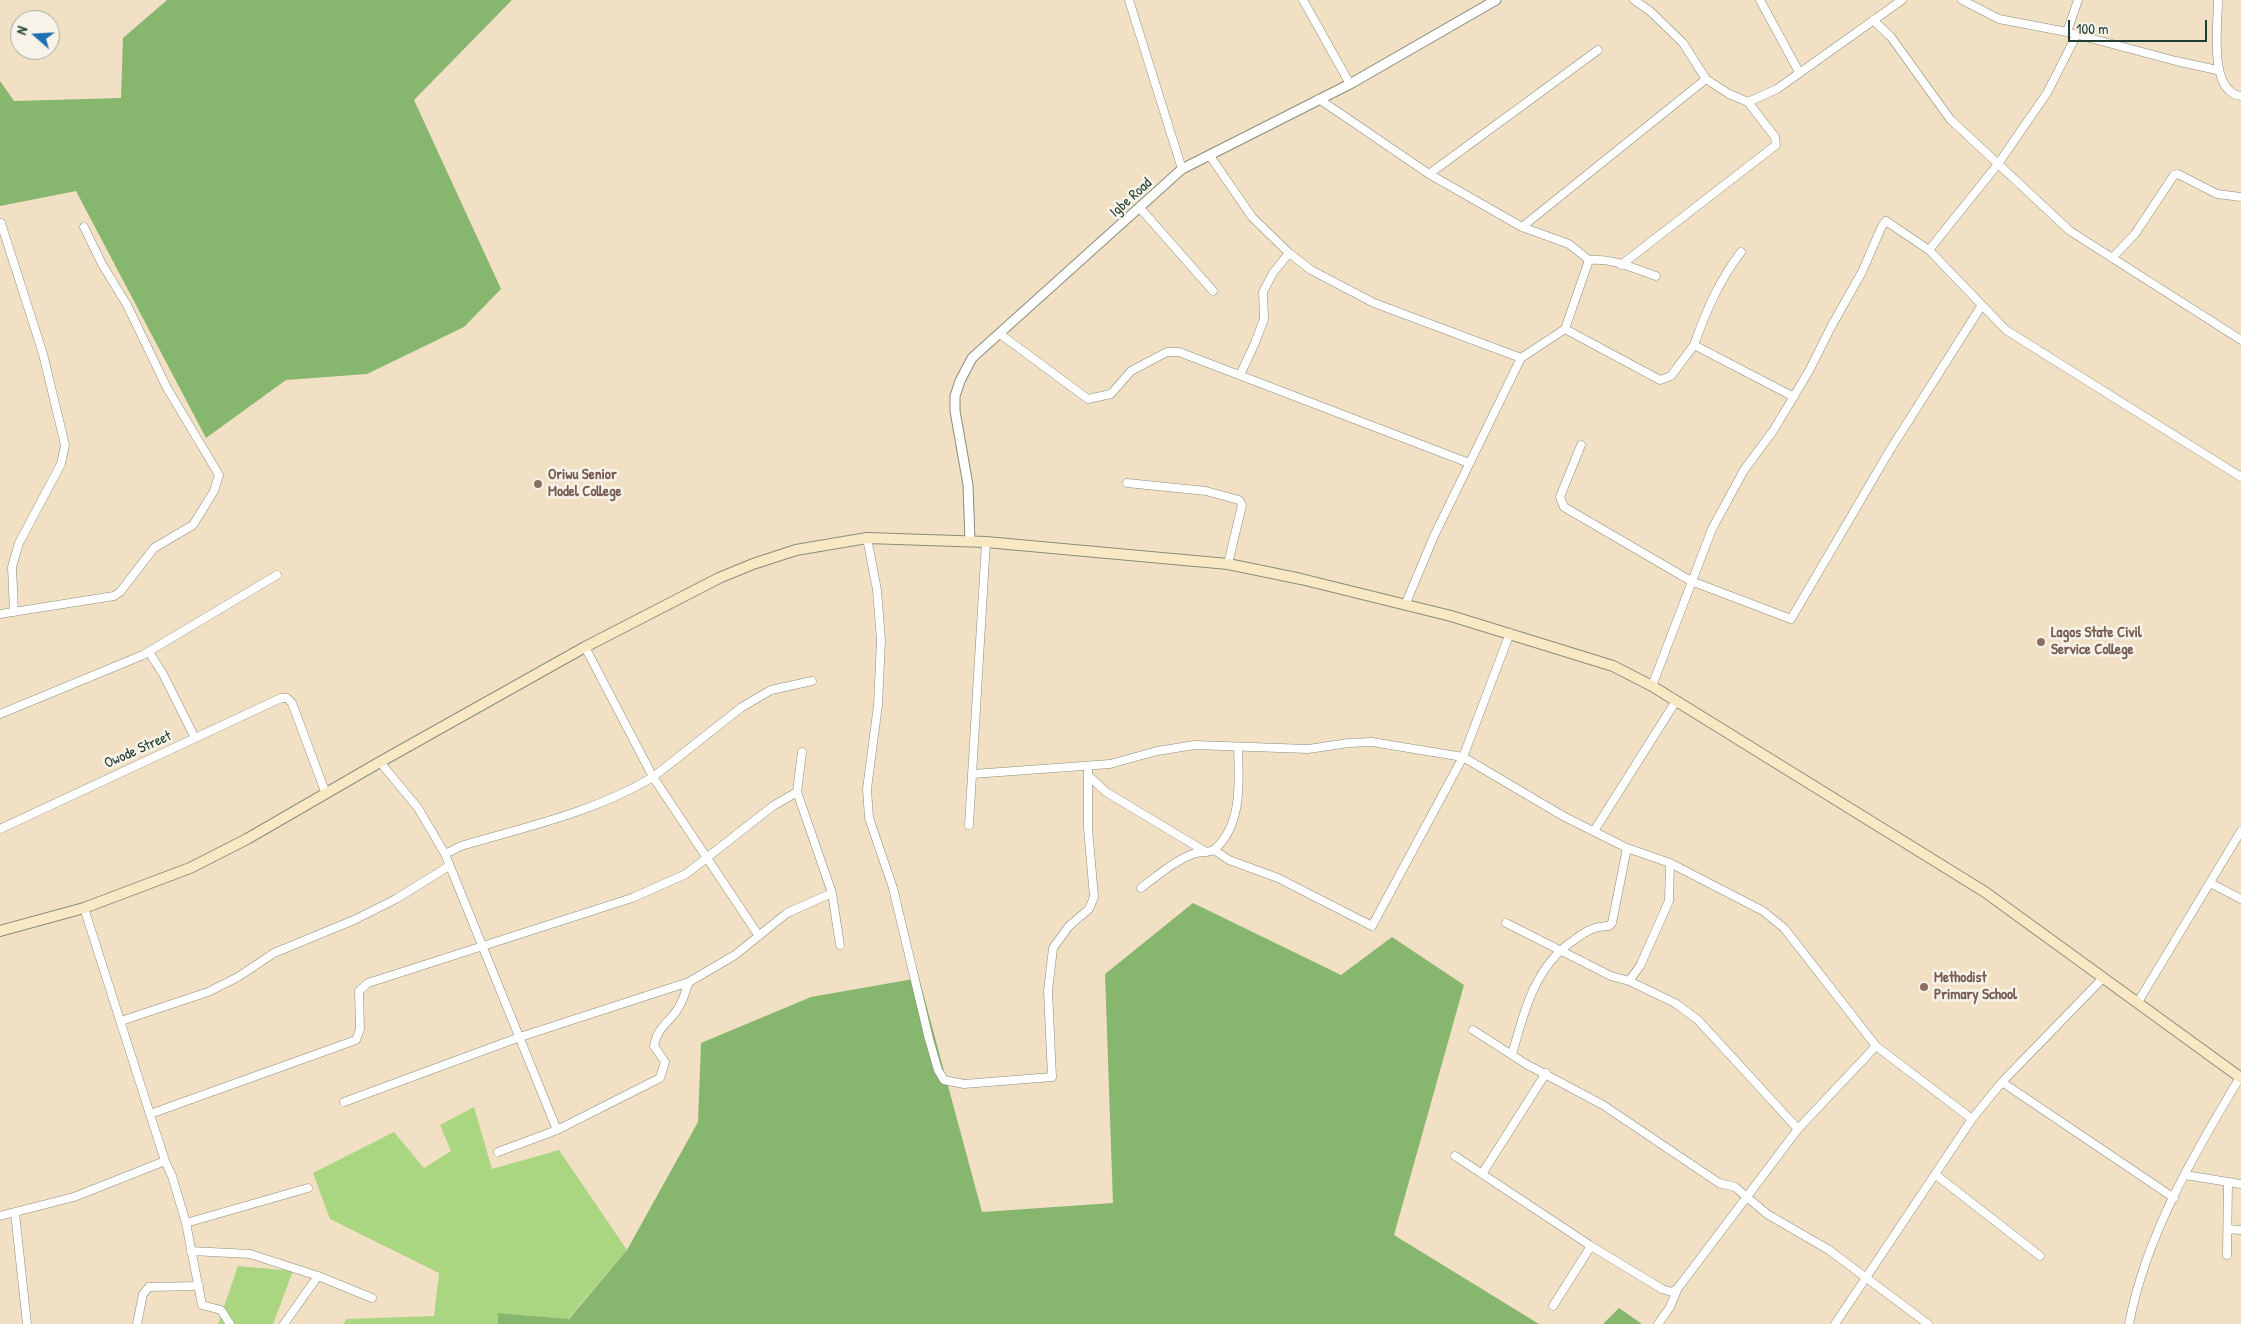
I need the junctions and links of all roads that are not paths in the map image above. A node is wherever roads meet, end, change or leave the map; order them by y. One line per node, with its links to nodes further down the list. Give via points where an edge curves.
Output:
1 (1129, 0): 23 (street)
2 (1303, 0): 17 (street)
3 (1496, 0): 17 (street, Igbe Road)
4 (1634, 0): 16 (street, via 1650,10 1684,42)
5 (1760, 0): 15 (street)
6 (1902, 0): 10 (street)
7 (1962, 0): 11 (street, via 1999,19)
8 (2078, 0): 11 (street)
9 (2218, 0): 14 (street)
10 (1873, 20): 15 (street); 22 (street, via 1891,37 1950,119)
11 (2067, 32): 12 (street)
12 (2076, 36): 14 (street); 22 (street, via 2047,93)
13 (1598, 50): 24 (street)
14 (2217, 70): 18 (street, via 2228,90)
15 (1799, 72): 20 (street, via 1777,89)
16 (1706, 79): 20 (street); 29 (street)
17 (1350, 84): 19 (street, Igbe Road)
18 (2241, 96)
19 (1320, 99): 21 (street, Igbe Road); 24 (street)
20 (1748, 102): 35 (street, via 1775,137 1776,145)
21 (1210, 156): 23 (street, Igbe Road); 32 (street, via 1252,217)
22 (1998, 164): 30 (street); 33 (street, via 2070,231)
23 (1182, 169): 26 (street, Igbe Road)
24 (1429, 174): 29 (street)
25 (2241, 197): 33 (street, via 2217,194 2178,174 2174,175 2135,234)
26 (1140, 208): 37 (street); 40 (street, Igbe Road)
27 (1, 223): 57 (street, via 43,354 64,445 61,464 12,567)
28 (84, 227): 57 (street, via 167,388 219,475 214,491 193,524 154,548 120,592 114,596)
29 (1522, 227): 34 (street, via 1569,244)
30 (1929, 250): 38 (street); 45 (street, via 1886,221)
31 (1741, 252): 42 (street, via 1710,302)
32 (1289, 253): 43 (street, via 1311,270 1374,303); 44 (street, via 1263,292 1264,319)
33 (2112, 258): 41 (street)
34 (1589, 260): 35 (street, via 1606,259); 39 (street)
35 (1621, 265): 36 (street)
36 (1656, 276)
37 (1213, 291)
38 (1982, 305): 48 (street, via 2006,330 2030,346); 55 (street, via 1890,450 1791,619)
39 (1565, 328): 42 (street, via 1660,380 1671,376); 43 (street)
40 (1000, 334): 44 (street, via 1088,399 1111,394 1131,371 1167,352 1185,354); 51 (street, Igbe Road, via 972,358 955,396 968,485)
41 (2241, 340)
42 (1694, 345): 45 (street)
43 (1521, 358): 47 (street)
44 (1240, 375): 47 (street)
45 (1794, 397): 55 (street, via 1744,470 1712,529)
46 (1581, 445): 55 (street, via 1560,497 1564,507)
47 (1470, 463): 56 (street)
48 (2241, 477)
49 (1127, 484): 53 (street, via 1206,491 1239,500 1242,506)
50 (867, 538): 51 (main road); 60 (main road, via 796,550 752,564 710,582); 73 (street, via 881,640 878,705 867,789 869,818 892,888 929,1039 944,1080 964,1084 1052,1077 1048,991 1053,948 1069,926 1090,909 1094,897 1088,828)
51 (970, 541): 52 (main road)
52 (986, 542): 53 (main road); 72 (street)
53 (1228, 564): 56 (main road)
54 (277, 575): 61 (street)
55 (1691, 581): 63 (street)
56 (1406, 603): 59 (main road)
57 (14, 612): 58 (street)
58 (0, 614)
59 (1510, 633): 63 (main road, via 1613,666); 69 (street)
60 (585, 647): 70 (main road); 74 (street)
61 (149, 652): 65 (street); 66 (street)
62 (812, 681): 74 (street, via 771,690 749,702)
63 (1652, 686): 64 (main road)
64 (1676, 701): 79 (street); 98 (main road, via 1985,892)
65 (0, 714)
66 (195, 738): 76 (street, Owode Street, via 287,698); 78 (street, Owode Street)
67 (1238, 747): 69 (street, via 1308,749 1372,742); 71 (street, via 1195,744); 82 (street, via 1235,815)
68 (802, 752): 75 (street)
69 (1463, 757): 79 (street); 82 (street, via 1372,926 1278,878)
70 (380, 762): 76 (main road); 83 (street, via 418,808)
71 (1088, 766): 72 (street); 73 (street)
72 (973, 774): 77 (street)
73 (1089, 776): 82 (street, via 1106,792)
74 (654, 777): 83 (street, via 578,811 461,846); 84 (street)
75 (797, 792): 84 (street, via 773,806); 89 (street)
76 (326, 794): 91 (main road, via 190,868)
77 (969, 825)
78 (0, 829)
79 (1594, 831): 81 (street)
80 (2240, 834): 87 (street)
81 (1628, 848): 85 (street); 97 (street, via 1612,923 1594,927)
82 (1210, 851): 88 (street, via 1194,853)
83 (445, 854): 86 (street)
84 (708, 858): 94 (street); 96 (street, via 686,874 648,892)
85 (1670, 863): 99 (street, via 1669,901 1640,966); 105 (street, via 1763,911 1784,928)
86 (449, 866): 96 (street); 102 (street, via 396,899 274,954 208,992)
87 (2210, 883): 90 (street); 101 (street)
88 (1141, 888)
89 (832, 893): 94 (street, via 787,913); 95 (street)
90 (2241, 899)
91 (84, 908): 93 (main road); 102 (street)
92 (1506, 923): 97 (street)
93 (0, 931)
94 (759, 936): 100 (street, via 736,955)
95 (840, 945)
96 (480, 946): 104 (street); 111 (street, via 362,987 359,991 360,1029 356,1040)
97 (1559, 950): 99 (street, via 1611,976); 106 (street, via 1537,978)
98 (2103, 978): 101 (main road); 109 (street)
99 (1629, 981): 113 (street, via 1675,1003 1698,1020)
100 (689, 982): 104 (street); 114 (street, via 681,1005 656,1036 654,1046 665,1062 660,1078)
101 (2138, 1002): 108 (main road)
102 (121, 1021): 111 (street)
103 (1473, 1030): 106 (street)
104 (520, 1037): 110 (street); 114 (street)
105 (1876, 1046): 112 (street); 113 (street)
106 (1512, 1055): 107 (street)
107 (1546, 1073): 118 (street); 124 (street, via 1603,1104 1681,1159)
108 (2240, 1078): 120 (street)
109 (2002, 1082): 112 (street); 125 (street)
110 (344, 1102)
111 (150, 1114): 117 (street)
112 (1972, 1119): 119 (street)
113 (1798, 1129): 124 (street)
114 (557, 1130): 115 (street)
115 (498, 1152)
116 (1455, 1156): 118 (street)
117 (165, 1161): 126 (street, via 74,1197); 128 (street)
118 (1482, 1174): 131 (street)
119 (1936, 1175): 134 (street); 136 (street)
120 (2185, 1175): 121 (street); 125 (street)
121 (2228, 1182): 122 (street); 129 (street)
122 (2241, 1184)
123 (308, 1188): 128 (street)
124 (1746, 1196): 136 (street, via 1767,1214); 138 (street)
125 (2174, 1198): 148 (street, via 2141,1273)
126 (15, 1213): 127 (street); 141 (street)
127 (0, 1216)
128 (186, 1223): 132 (street)
129 (2228, 1229): 130 (street); 133 (street)
130 (2241, 1230)
131 (1591, 1246): 138 (street, via 1662,1289 1672,1292); 140 (street)
132 (191, 1251): 135 (street, via 250,1254); 137 (street)
133 (2227, 1255)
134 (2040, 1256)
135 (318, 1276): 139 (street); 144 (street)
136 (1867, 1276): 146 (street); 147 (street)
137 (199, 1286): 142 (street, via 149,1287 143,1294); 143 (street, via 202,1305 221,1310)
138 (1678, 1288): 145 (street)
139 (372, 1298)
140 (1553, 1306)
141 (27, 1324)
142 (137, 1324)
143 (230, 1324)
144 (284, 1324)
145 (1658, 1324)
146 (1835, 1324)
147 (1928, 1324)
148 (2129, 1324)

